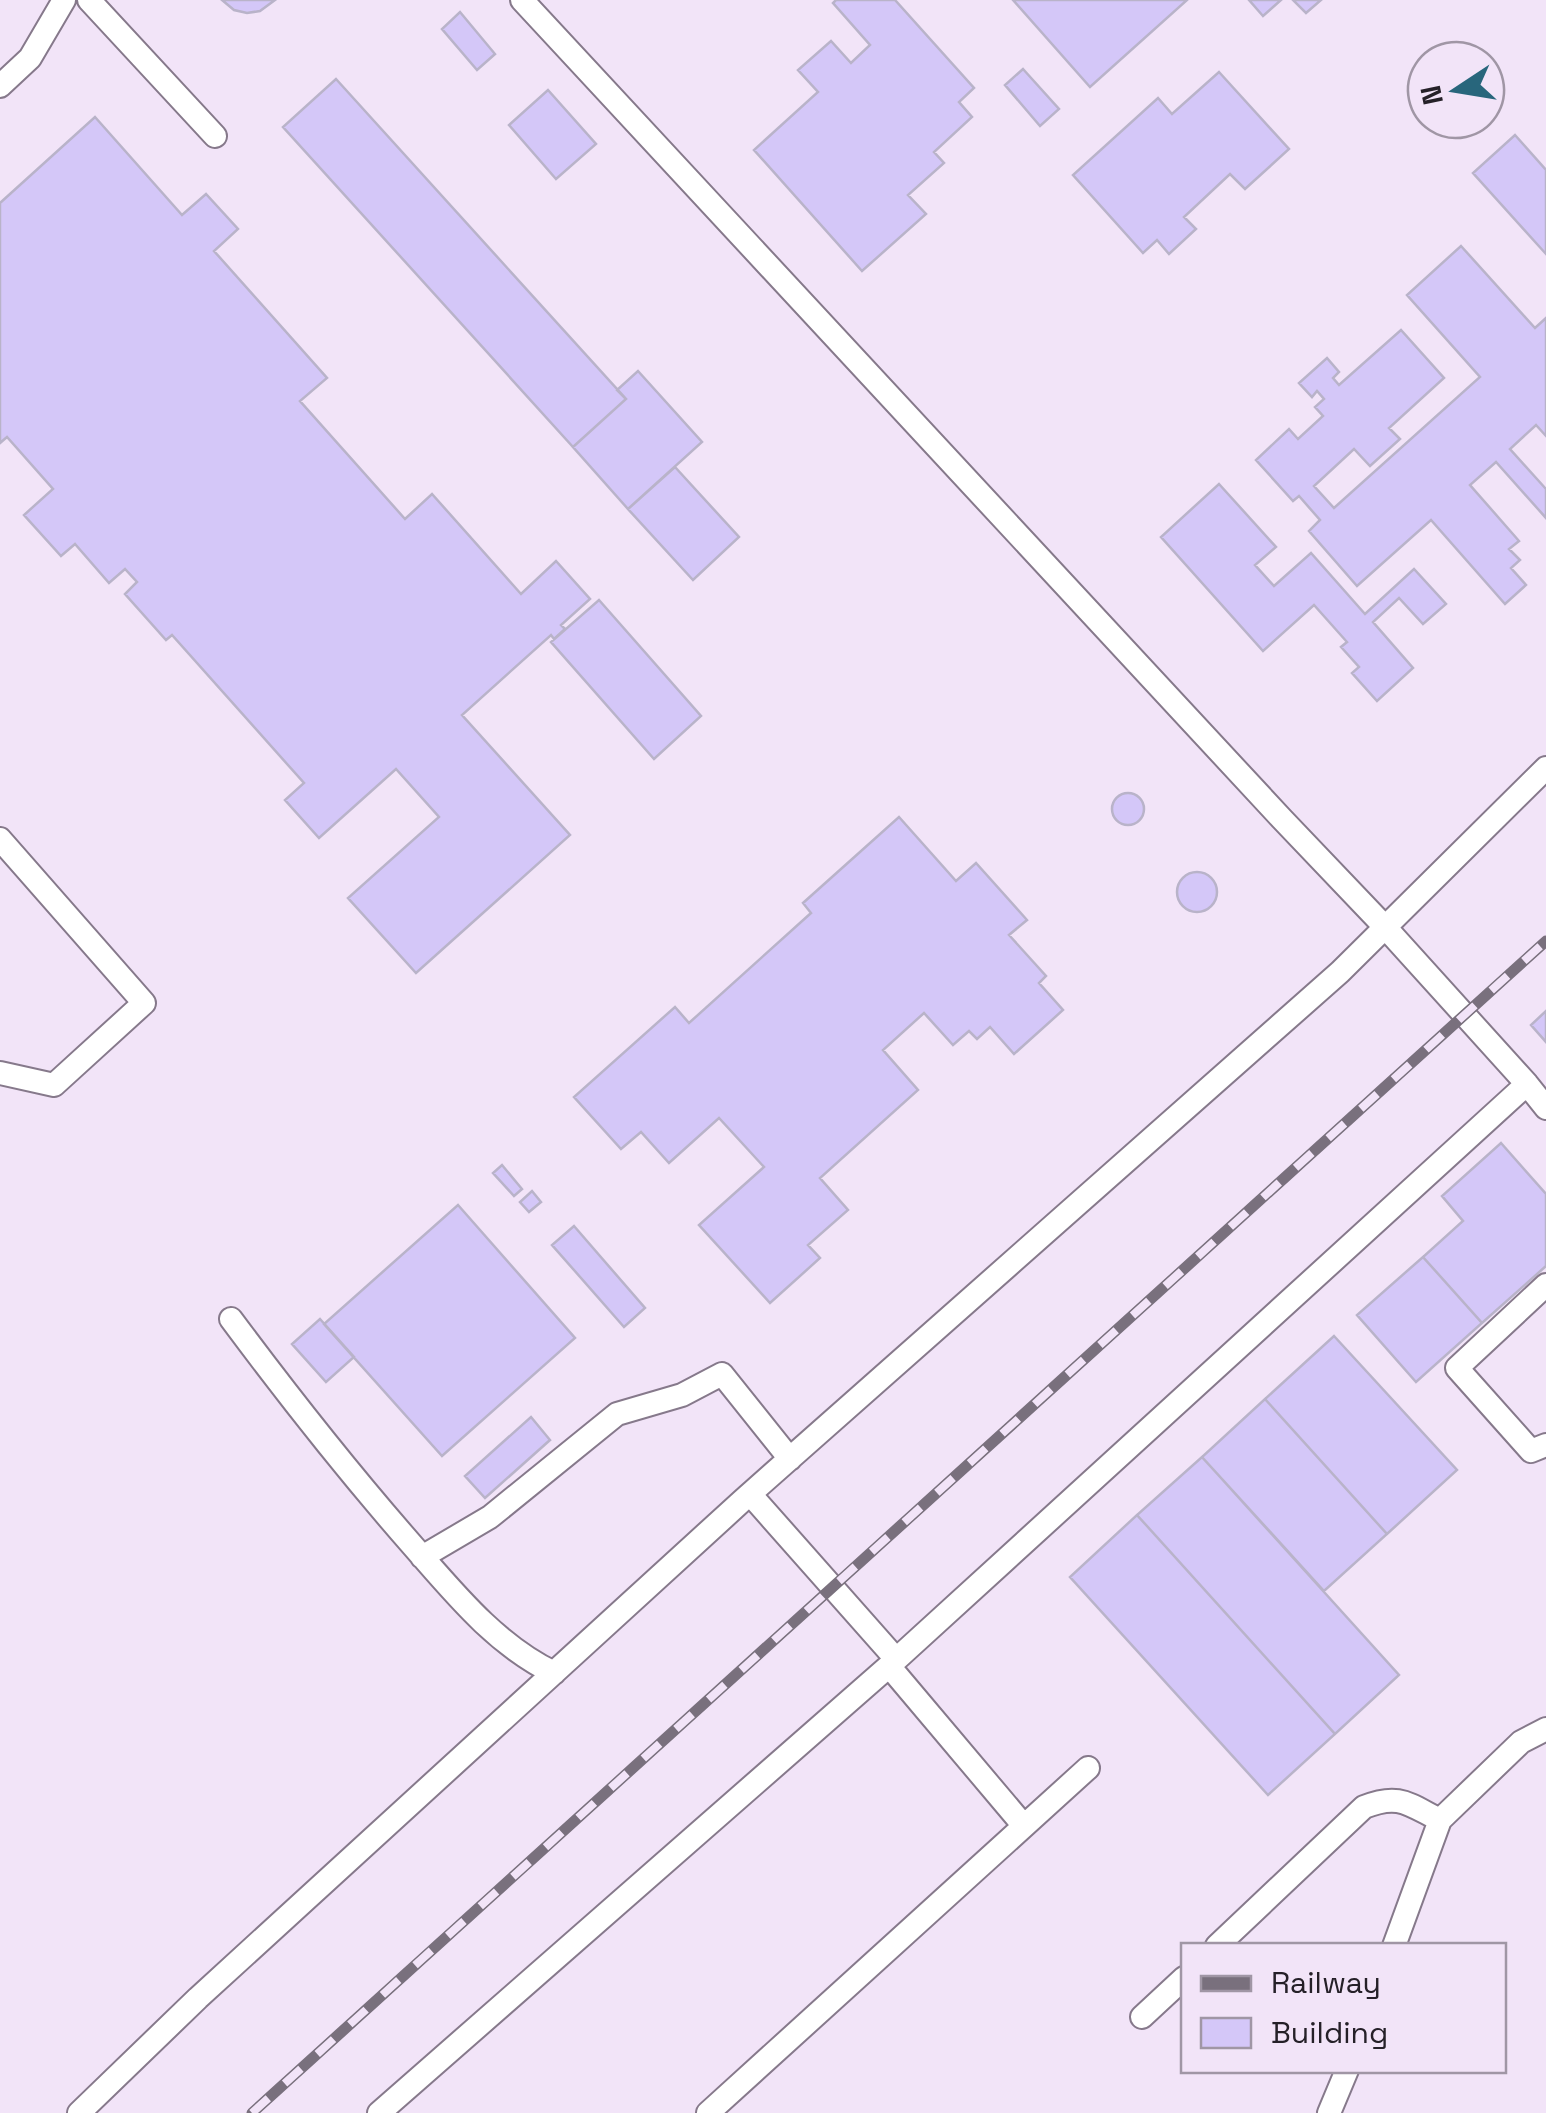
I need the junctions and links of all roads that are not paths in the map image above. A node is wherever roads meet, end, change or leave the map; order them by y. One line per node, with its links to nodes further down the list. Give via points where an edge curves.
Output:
1 (64, 0): 4 (lane, via 30,58)
2 (89, 0): 5 (lane)
3 (522, 0): 8 (lane)
4 (0, 86)
5 (216, 136)
6 (1546, 768): 8 (lane)
7 (0, 839): 9 (lane, via 144,1003 54,1085)
8 (1385, 927): 10 (lane); 15 (lane)
9 (0, 1073)
10 (1527, 1084): 11 (lane); 18 (lane)
11 (1546, 1108)
12 (1546, 1286): 14 (lane, via 1457,1368 1531,1451)
13 (231, 1319): 17 (lane)
14 (1546, 1446)
15 (790, 1459): 16 (lane); 17 (lane, via 722,1374 682,1395 618,1414 490,1517)
16 (750, 1494): 18 (lane); 19 (lane)
17 (422, 1557): 19 (lane, via 471,1611)
18 (892, 1662): 23 (lane); 30 (lane)
19 (554, 1673): 29 (lane)
20 (1546, 1728): 22 (lane, via 1521,1742)
21 (1088, 1768): 23 (lane)
22 (1440, 1820): 24 (lane, via 1401,1800 1364,1807); 25 (lane)
23 (1024, 1826): 31 (lane)
24 (1221, 1943)
25 (1395, 1943)
26 (1181, 1981): 27 (lane)
27 (1142, 2018)
28 (1345, 2073): 32 (lane)
29 (79, 2113)
30 (379, 2113)
31 (708, 2113)
32 (1328, 2113)

